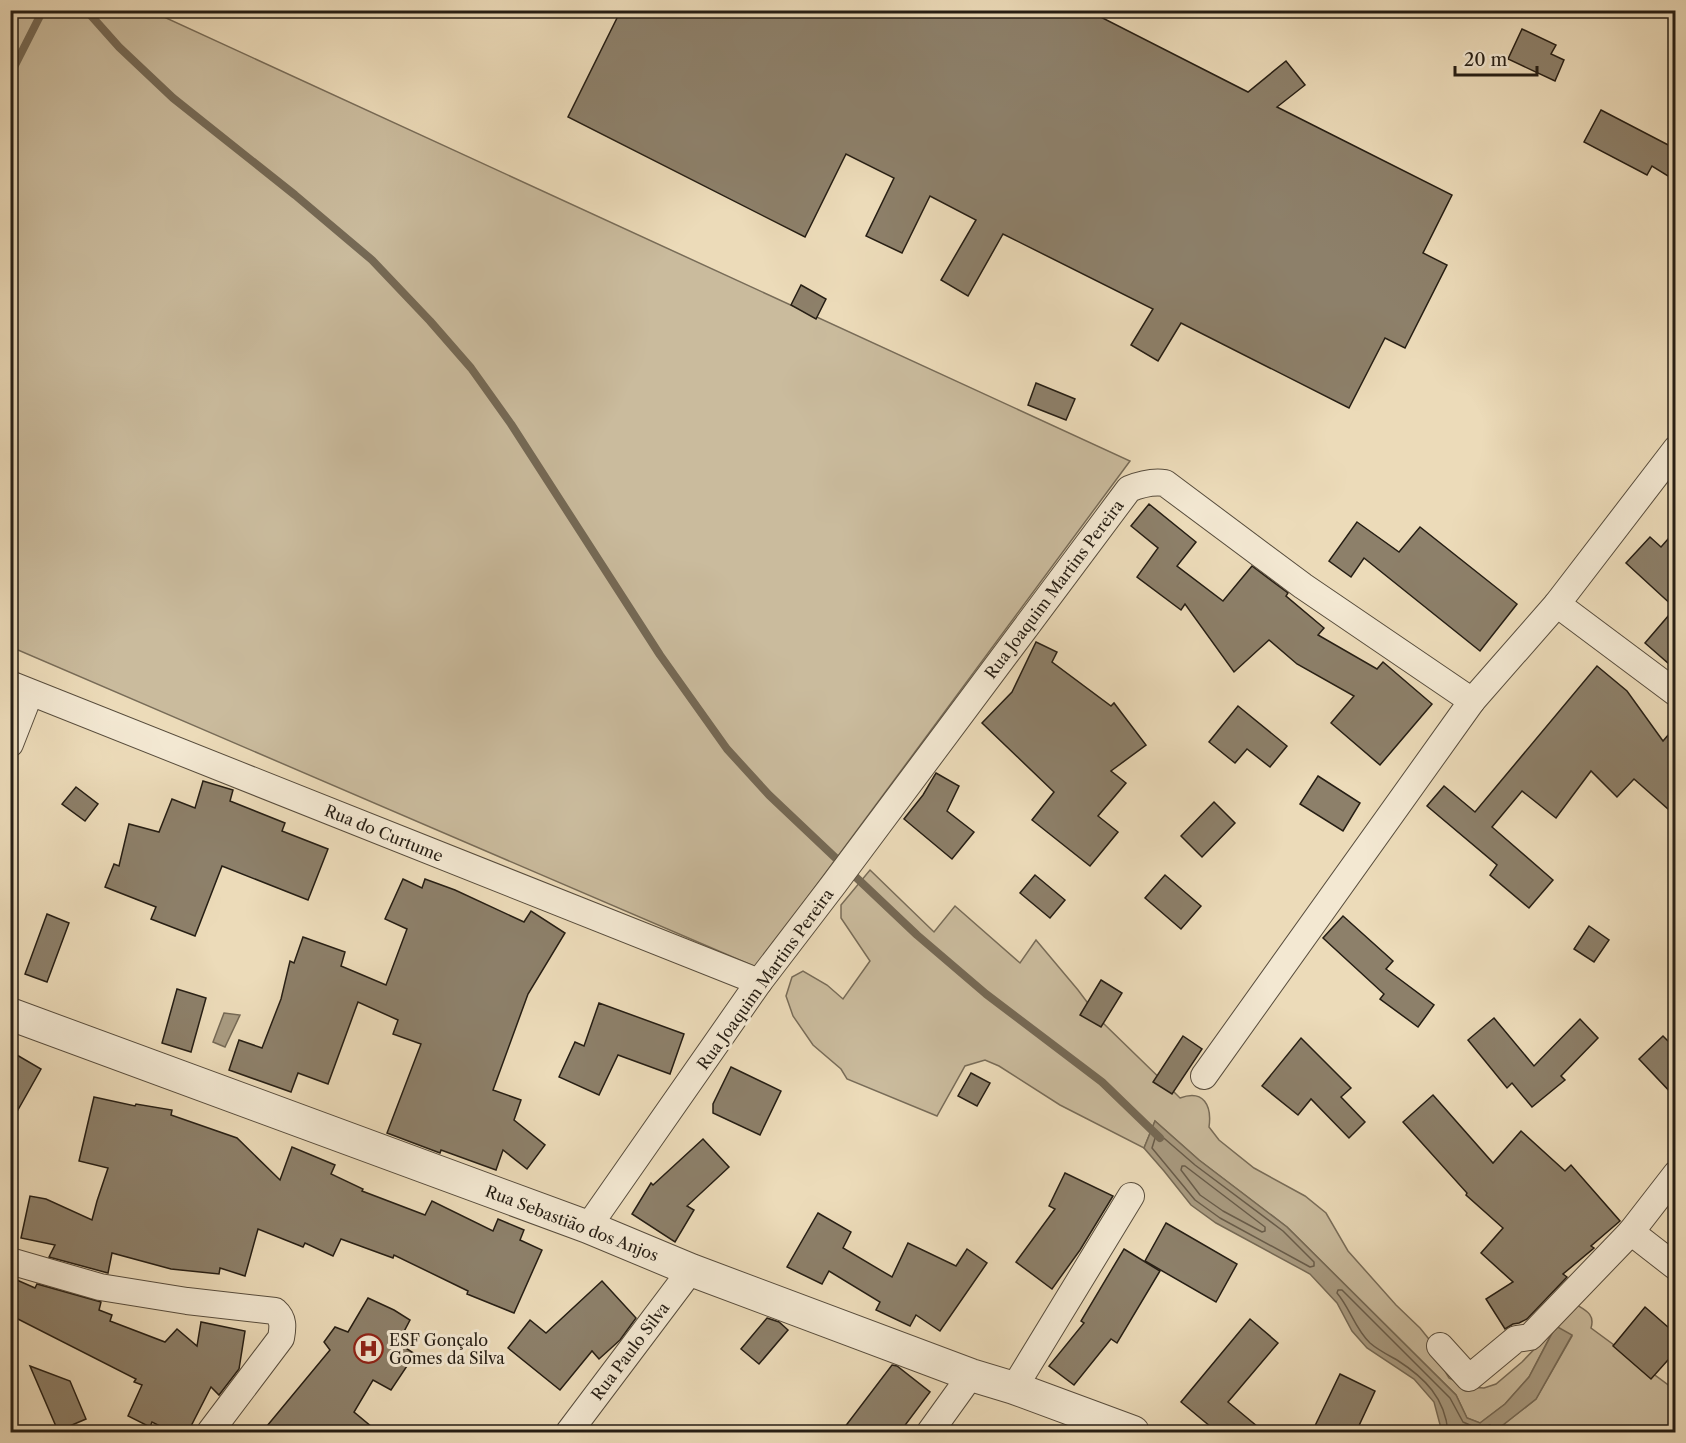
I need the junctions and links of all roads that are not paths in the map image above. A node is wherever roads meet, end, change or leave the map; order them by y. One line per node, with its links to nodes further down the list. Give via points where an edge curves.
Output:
1 (1676, 449): 2 (street)
2 (1557, 604): 4 (street); 5 (street)
3 (20, 688): 6 (street); 7 (street, Rua do Curtume)
4 (1676, 693)
5 (1472, 701): 7 (street, Rua Joaquim Martins Pereira, via 1303,586 1166,483 1141,484 1129,489); 9 (street)
6 (10, 744)
7 (759, 982): 12 (street, Rua Joaquim Martins Pereira)
8 (10, 1014): 12 (street, Rua Sebastião dos Anjos)
9 (1204, 1076)
10 (1676, 1174): 13 (street)
11 (1131, 1196): 19 (street)
12 (588, 1227): 16 (street, Rua Sebastião dos Anjos)
13 (1631, 1232): 15 (street); 17 (street, via 1530,1337 1516,1340 1469,1378)
14 (10, 1261): 20 (street, via 100,1287 275,1311 283,1326 281,1338)
15 (1676, 1267)
16 (691, 1270): 18 (street, Rua Sebastião dos Anjos); 21 (street, Rua Paulo Silva)
17 (1440, 1346)
18 (971, 1375): 19 (street, Rua Sebastião dos Anjos); 22 (street)
19 (1014, 1388): 23 (street, Rua Sebastião dos Anjos)
20 (210, 1432)
21 (569, 1432)
22 (930, 1432)
23 (1133, 1432)

